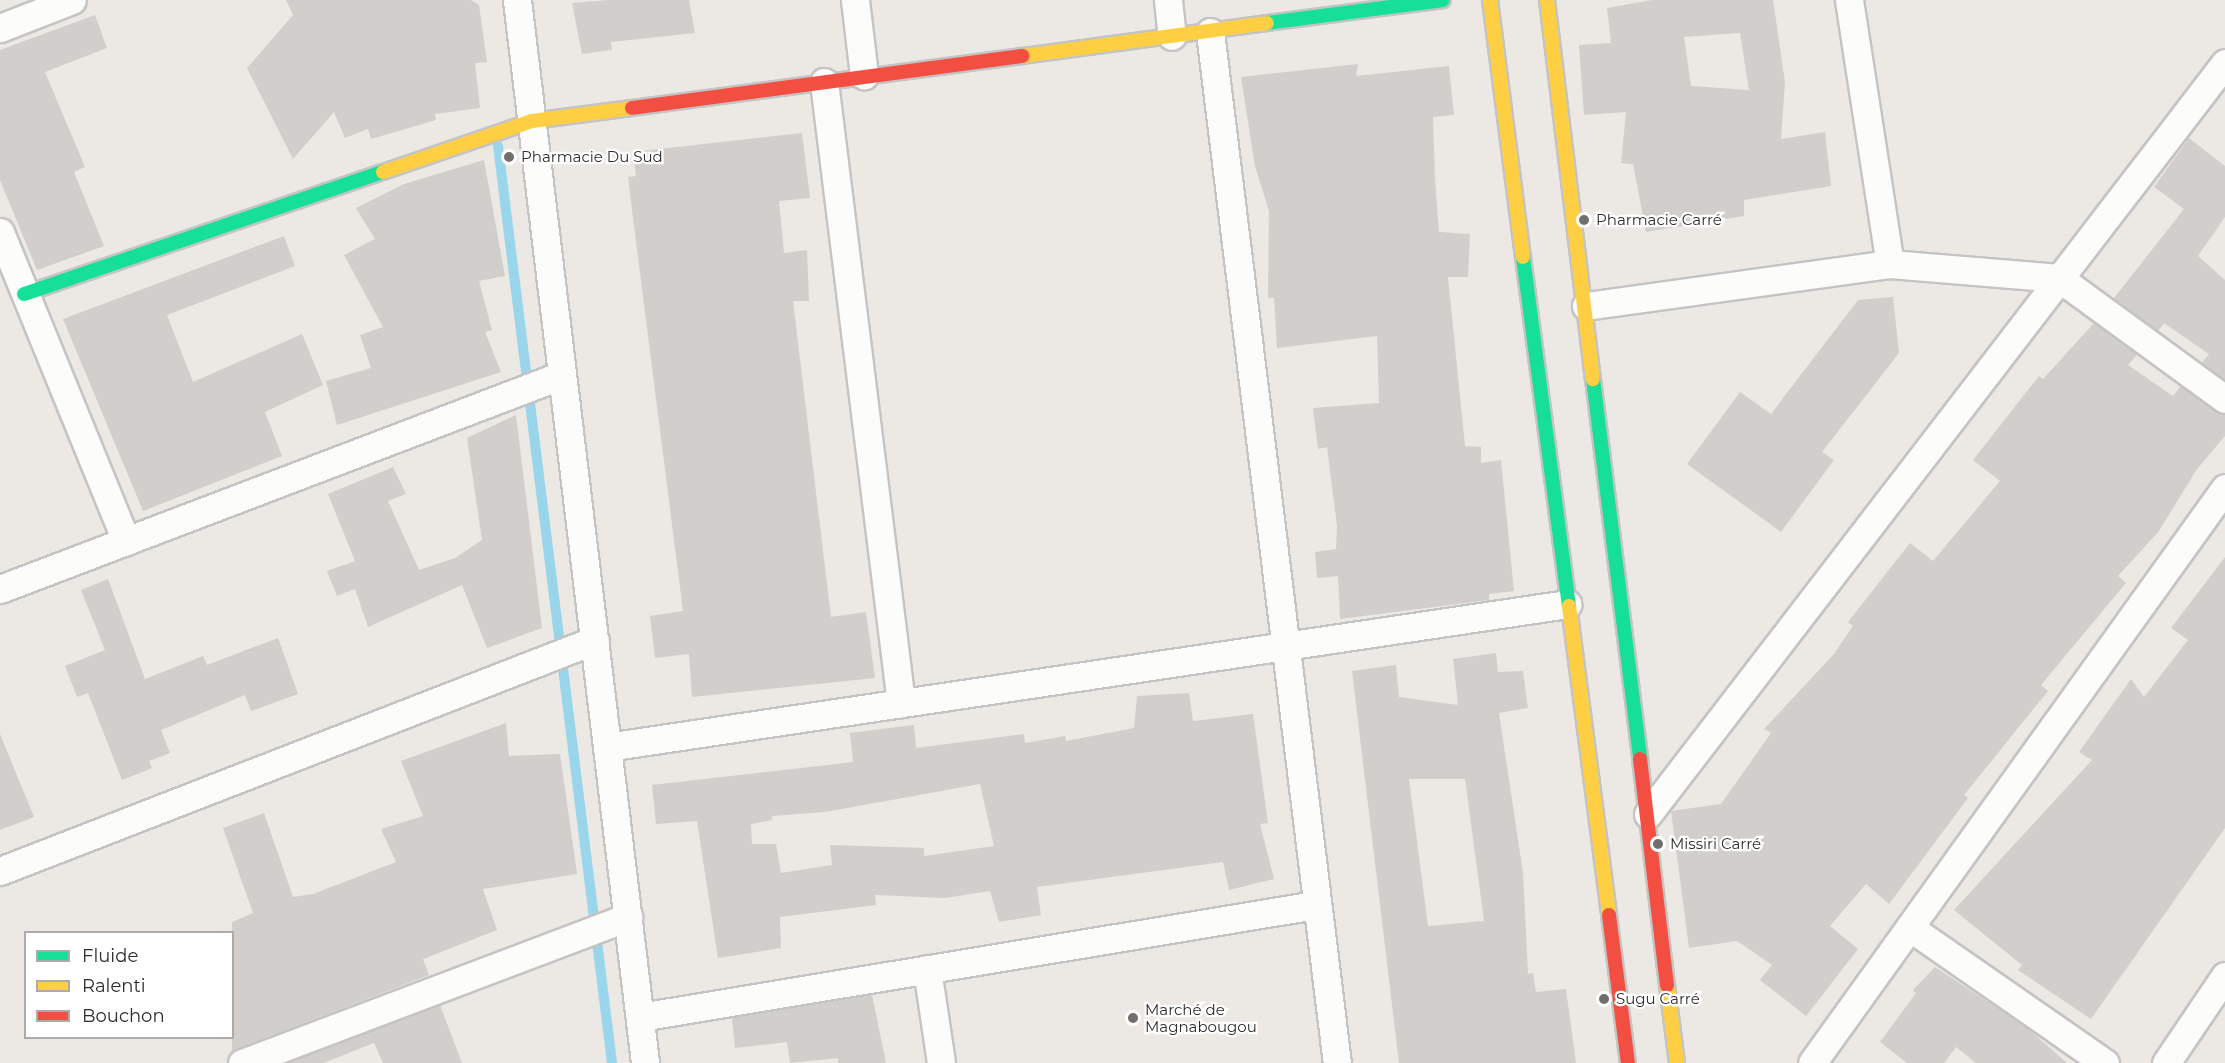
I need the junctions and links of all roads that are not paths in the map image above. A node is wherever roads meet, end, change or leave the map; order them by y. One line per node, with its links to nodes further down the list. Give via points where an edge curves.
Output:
1 (72, 0): 9 (street)
2 (517, 0): 15 (street)
3 (855, 0): 13 (street)
4 (1168, 0): 11 (street)
5 (1443, 0): 10 (street)
6 (1490, 0): 26 (street)
7 (1547, 0): 20 (street)
8 (1849, 0): 17 (street)
9 (0, 28)
10 (1210, 32): 11 (street); 28 (street)
11 (1172, 36): 13 (street)
12 (2225, 63): 18 (street)
13 (864, 75): 14 (street)
14 (824, 82): 15 (street); 29 (street)
15 (532, 121): 19 (street); 21 (street)
16 (0, 232): 19 (street)
17 (1890, 264): 18 (street); 20 (street)
18 (2059, 278): 22 (street); 31 (street)
19 (24, 294): 24 (street)
20 (1586, 306): 31 (street)
21 (562, 375): 24 (street); 27 (street)
22 (2225, 399)
23 (2225, 489): 35 (street)
24 (126, 541): 25 (street)
25 (0, 589)
26 (1567, 604): 28 (street); 43 (street)
27 (595, 640): 30 (street); 32 (street)
28 (1285, 646): 29 (street); 33 (street)
29 (901, 703): 30 (street)
30 (608, 747): 34 (street)
31 (1648, 814): 44 (street)
32 (0, 871)
33 (1315, 905): 36 (street); 42 (street)
34 (628, 917): 38 (street); 39 (street)
35 (1912, 929): 45 (street); 46 (street)
36 (927, 969): 38 (street); 41 (street)
37 (2225, 976): 47 (street)
38 (640, 1017): 40 (street)
39 (242, 1063)
40 (645, 1063)
41 (941, 1063)
42 (1336, 1063)
43 (1628, 1063)
44 (1677, 1063)
45 (1812, 1063)
46 (2105, 1063)
47 (2166, 1063)

